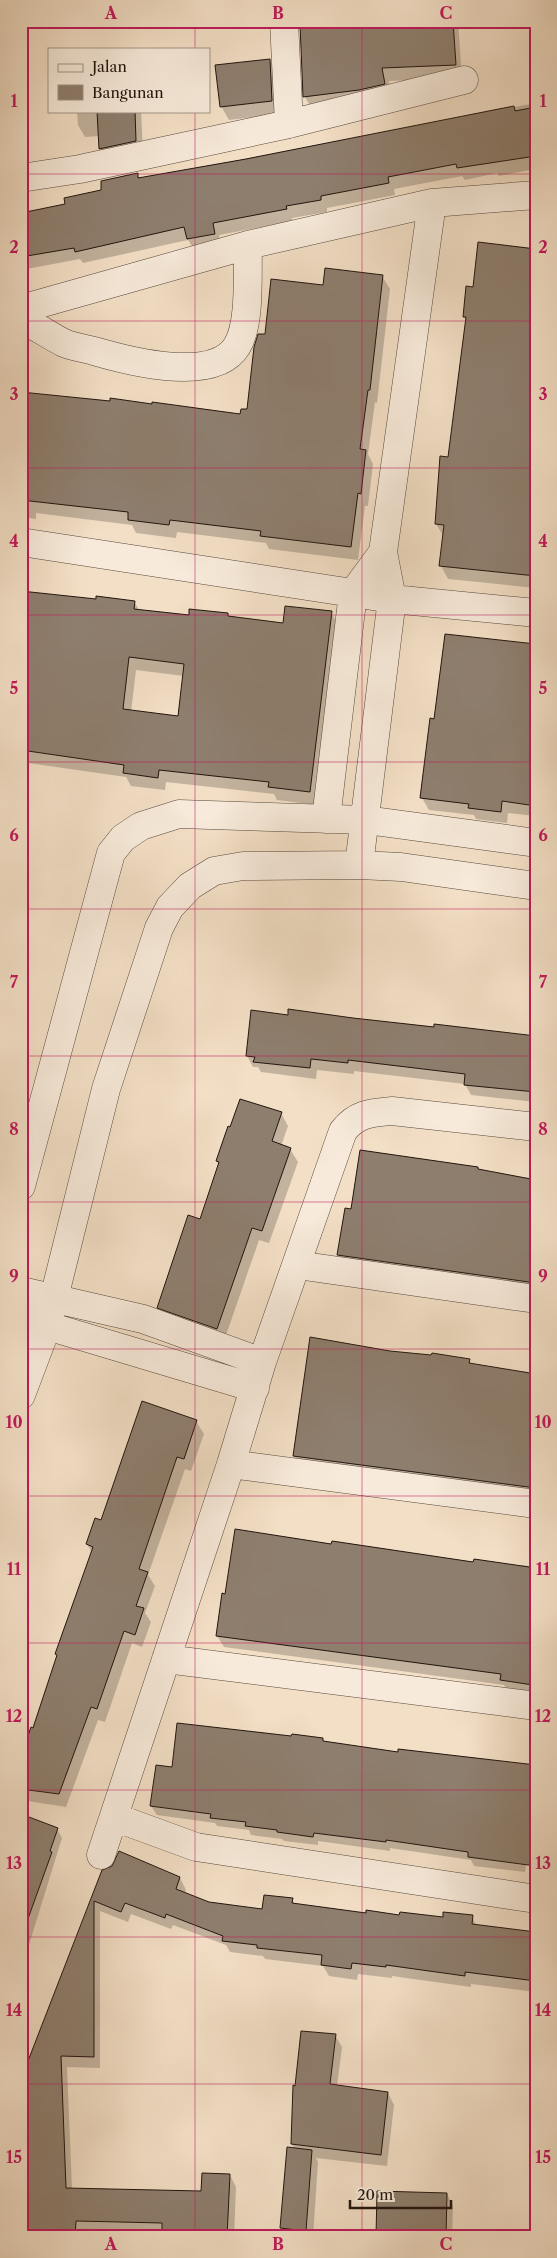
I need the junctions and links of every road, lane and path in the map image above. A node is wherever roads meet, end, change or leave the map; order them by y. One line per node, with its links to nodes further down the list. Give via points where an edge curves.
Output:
1 (284, 21): 3 (street)
2 (464, 80): 3 (street)
3 (290, 124): 4 (street, via 80,169)
4 (21, 178)
5 (536, 195): 6 (street)
6 (432, 203): 7 (street); 11 (street)
7 (248, 245): 8 (street); 9 (street, via 245,330 230,355 214,364 184,367 134,362 66,343)
8 (21, 309)
9 (21, 318)
10 (21, 542): 12 (street)
11 (383, 552): 12 (street); 13 (street)
12 (353, 593): 13 (street); 15 (street)
13 (392, 599): 14 (street); 16 (street)
14 (536, 613)
15 (326, 819): 16 (street); 21 (street, via 179,814 141,826 123,838 111,853)
16 (366, 820): 17 (street); 18 (street)
17 (536, 843)
18 (359, 864): 19 (street); 24 (street, via 243,866 214,871 190,886 170,907 159,928 106,1089)
19 (536, 886)
20 (536, 1127): 22 (street, via 392,1111 369,1113 352,1120 343,1131)
21 (21, 1186)
22 (297, 1265): 25 (street); 28 (street)
23 (21, 1291): 24 (street)
24 (53, 1297): 27 (street); 28 (street, via 143,1319)
25 (536, 1299)
26 (21, 1318): 27 (street)
27 (47, 1326): 29 (street); 30 (street)
28 (262, 1362): 29 (street)
29 (255, 1388): 31 (street)
30 (21, 1396)
31 (231, 1464): 32 (street); 33 (street)
32 (536, 1504)
33 (166, 1659): 34 (street); 35 (street)
34 (536, 1706)
35 (114, 1817): 36 (street); 37 (street, via 196,1847)
36 (101, 1855)
37 (536, 1899)

